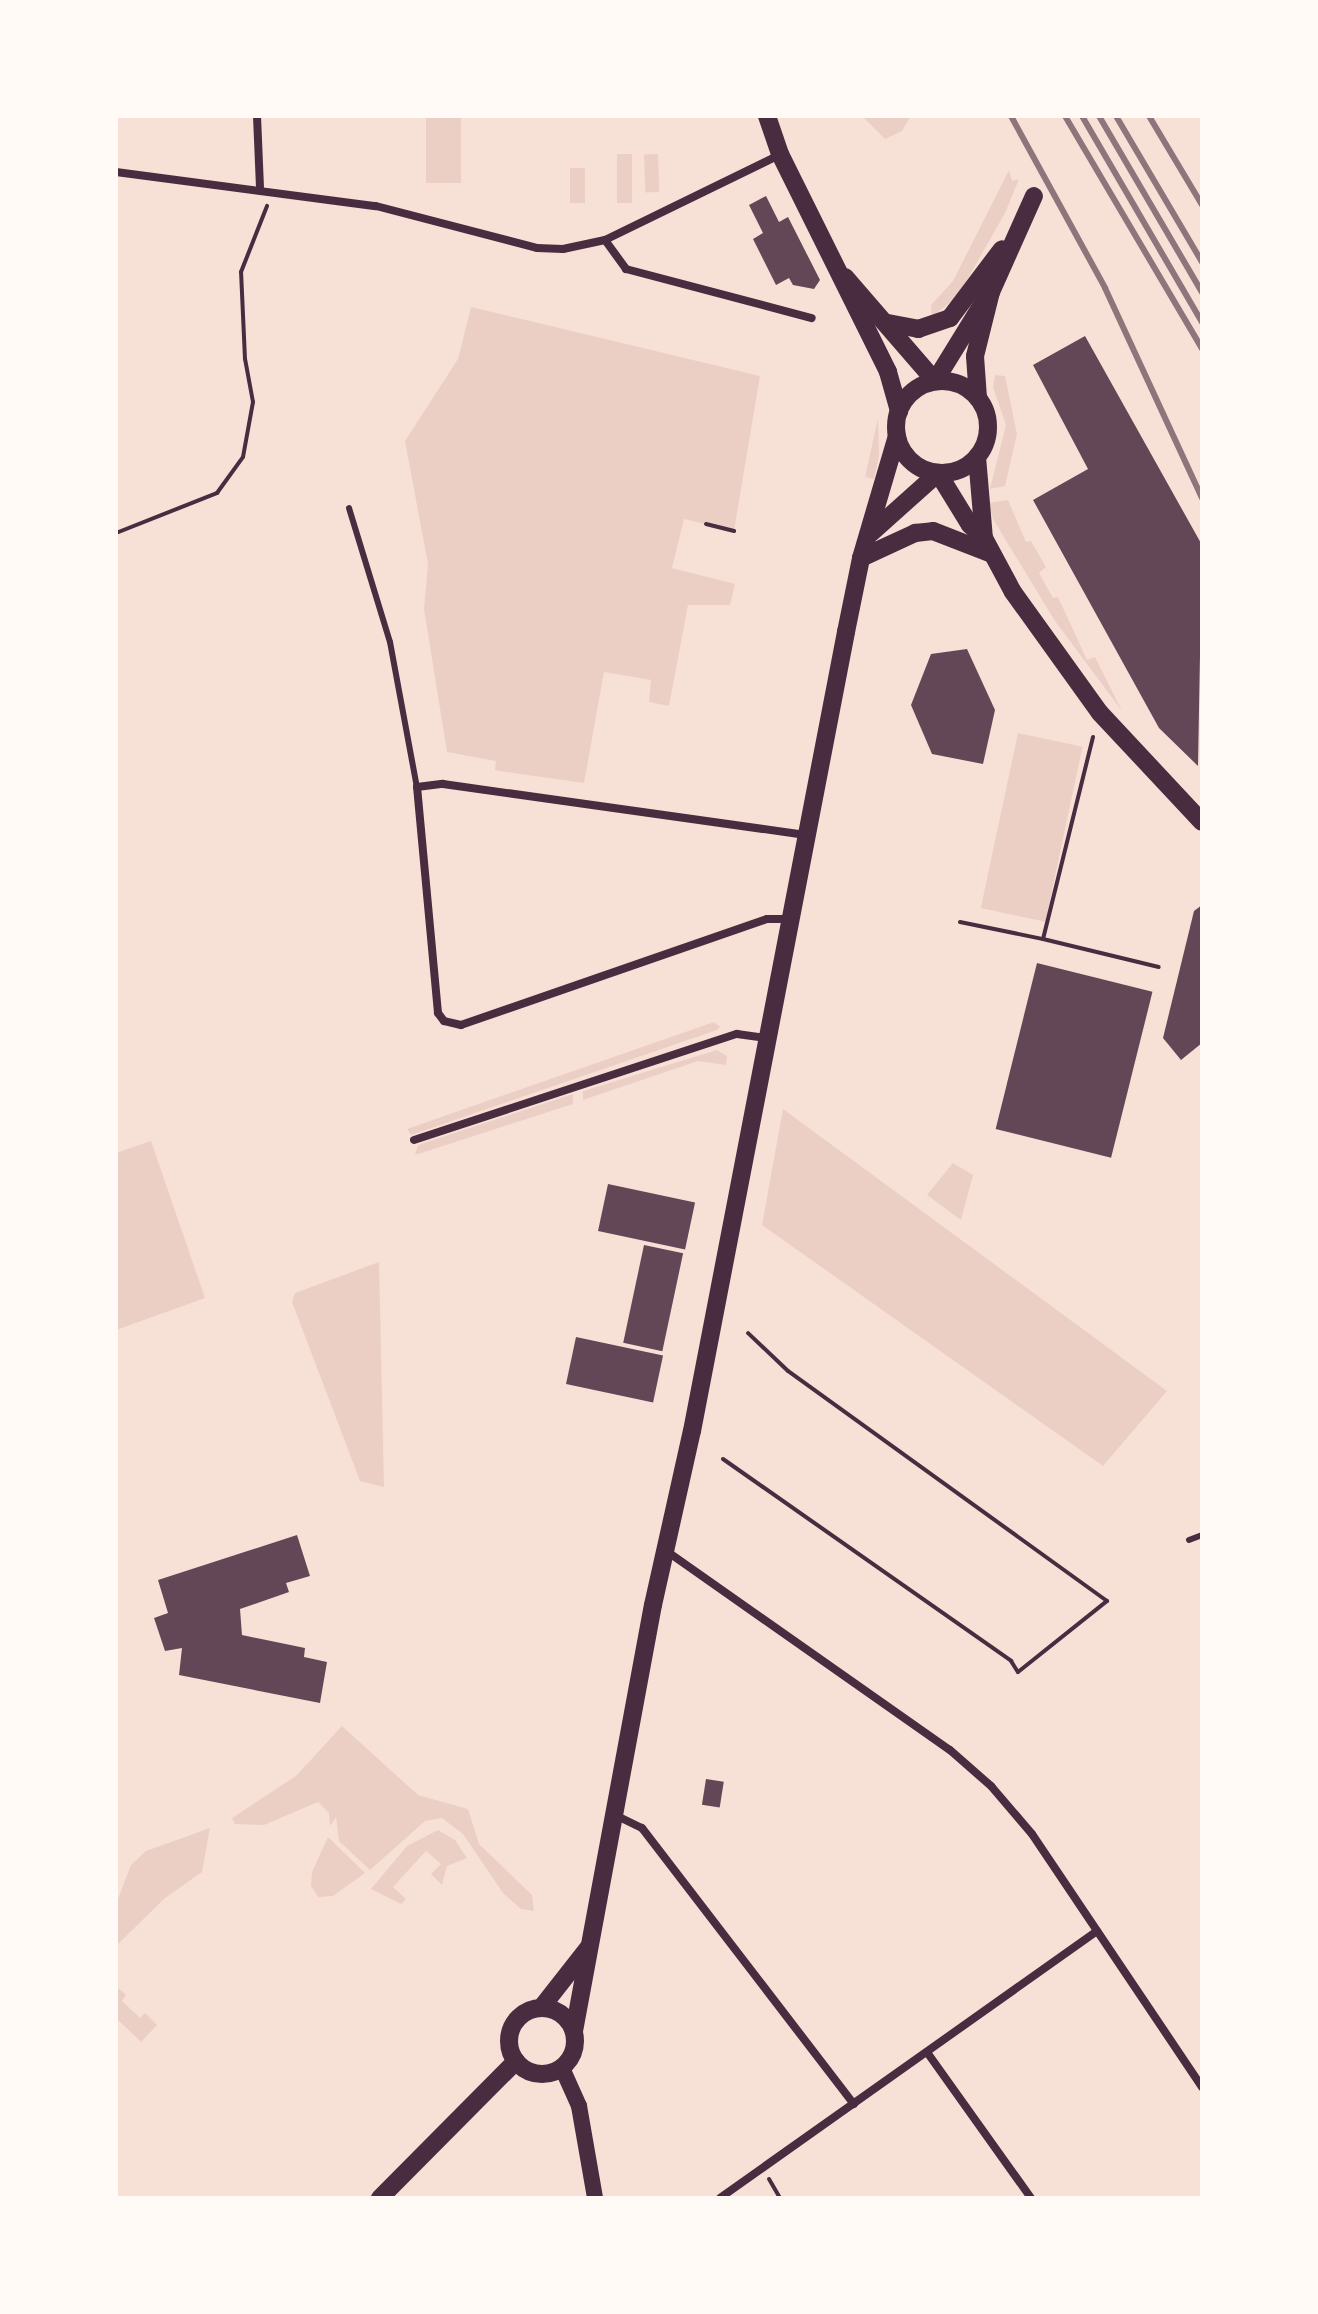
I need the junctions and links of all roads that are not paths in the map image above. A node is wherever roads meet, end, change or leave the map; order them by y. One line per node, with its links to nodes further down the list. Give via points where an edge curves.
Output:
1 (257, 116): 5 (street)
2 (767, 116): 3 (main road)
3 (780, 154): 8 (street); 9 (main road)
4 (116, 172): 5 (street)
5 (260, 187): 8 (street, via 376,206 537,248 563,249)
6 (1034, 196): 7 (main road)
7 (1015, 235): 10 (main road); 12 (main road, via 950,318 930,328)
8 (605, 240): 11 (street, via 626,269)
9 (842, 274): 12 (main road); 13 (main road, via 854,312)
10 (991, 292): 14 (main road); 15 (main road, via 975,356)
11 (812, 318)
12 (888, 323): 14 (main road)
13 (891, 380): 16 (main road); 19 (main road)
14 (935, 381): 15 (main road, via 963,386); 16 (main road, via 913,391)
15 (978, 398): 18 (main road, via 988,433)
16 (899, 411): 17 (main road)
17 (897, 436): 19 (main road); 20 (main road, via 911,461)
18 (977, 457): 20 (main road, via 960,469); 23 (main road)
19 (888, 469): 22 (main road)
20 (938, 473): 22 (main road); 23 (main road, via 963,516)
21 (349, 508): 25 (lane, via 390,642)
22 (871, 533): 24 (main road)
23 (989, 546): 24 (main road, via 933,531 915,533); 26 (main road, via 1044,639 1100,713)
24 (861, 558): 27 (main road)
25 (417, 787): 27 (street, via 443,784); 28 (street, via 438,1013 444,1021 461,1025 767,919)
26 (1202, 822)
27 (807, 835): 28 (main road)
28 (789, 919): 29 (main road)
29 (766, 1038): 30 (street, via 737,1034); 33 (main road)
30 (414, 1140)
31 (1202, 1535): 32 (lane)
32 (1189, 1540)
33 (664, 1549): 34 (main road); 35 (street, via 950,1750 991,1786 1032,1834)
34 (613, 1813): 36 (main road); 43 (street, via 642,1828 652,1840)
35 (1097, 1931): 39 (street); 42 (street)
36 (588, 1948): 37 (main road); 38 (main road)
37 (541, 2008): 38 (main road, via 561,2014); 40 (main road, via 524,2014 512,2027 509,2044)
38 (574, 2031): 41 (main road, via 574,2050)
39 (929, 2055): 43 (street); 47 (street)
40 (516, 2061): 41 (main road, via 532,2073); 44 (main road)
41 (562, 2068): 45 (main road, via 579,2106)
42 (1202, 2087)
43 (854, 2104): 46 (street)
44 (380, 2198)
45 (595, 2198)
46 (720, 2198)
47 (1031, 2198)

